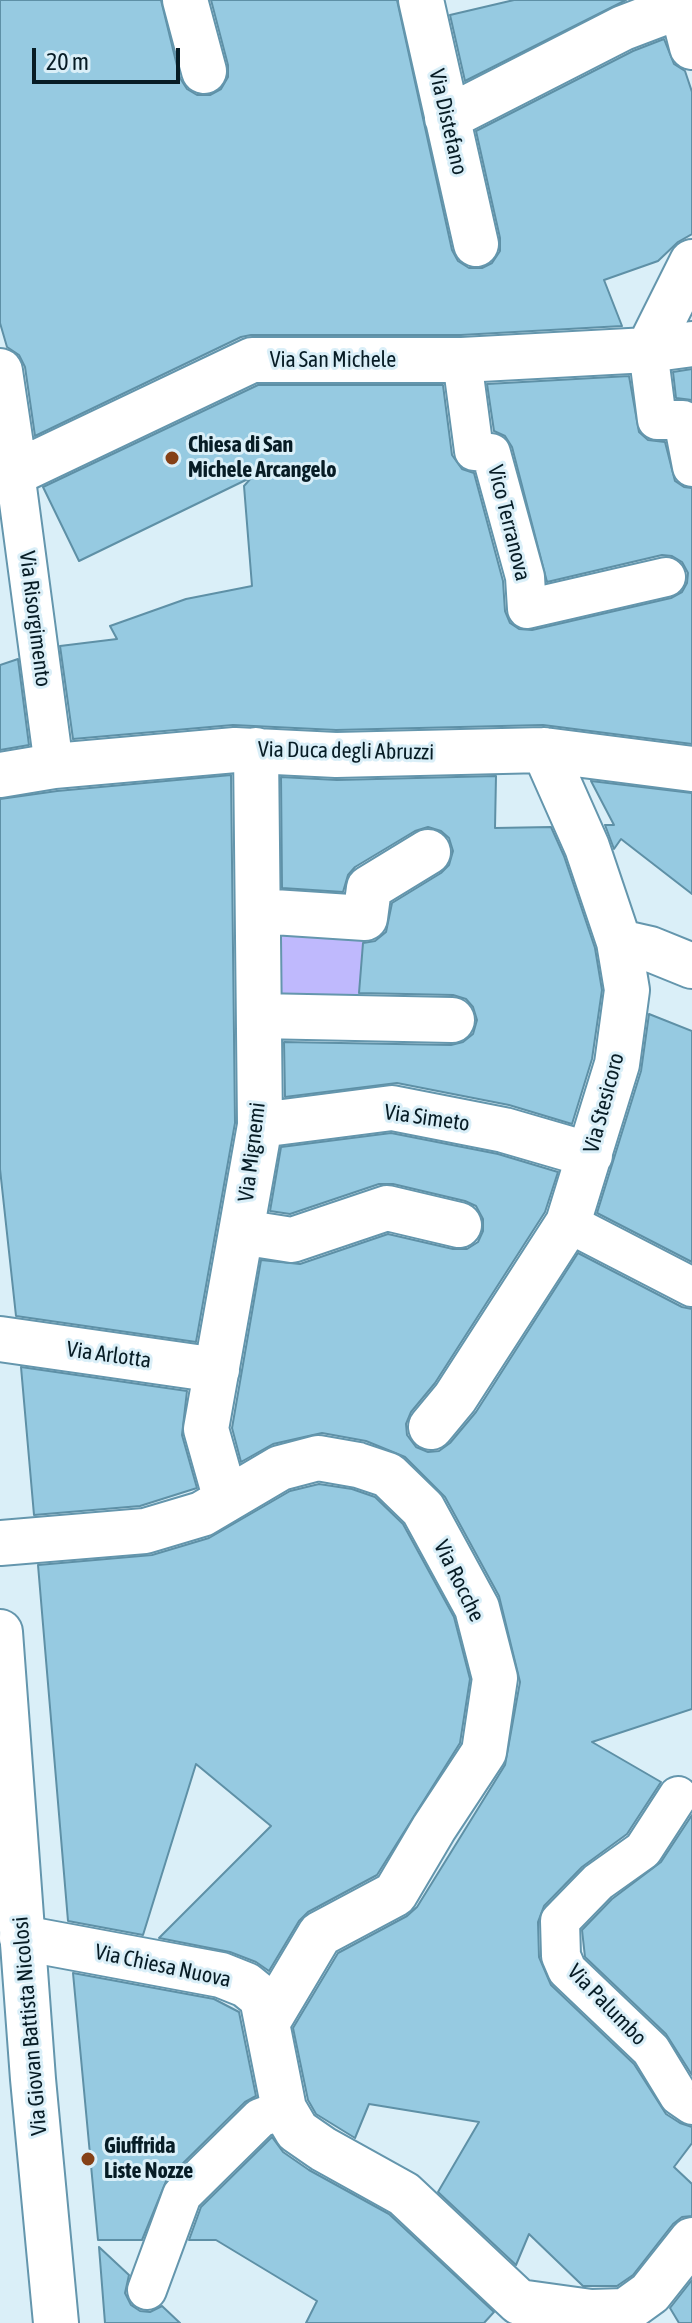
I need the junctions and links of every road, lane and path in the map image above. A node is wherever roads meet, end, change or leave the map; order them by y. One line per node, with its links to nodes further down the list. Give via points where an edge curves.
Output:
1 (185, 0): 4 (street)
2 (421, 0): 5 (street, Via Distefano)
3 (684, 18): 5 (street, via 623,28)
4 (204, 71)
5 (447, 118): 6 (street, Via Distefano)
6 (476, 244)
7 (692, 262): 9 (street)
8 (692, 344): 9 (street, Via San Michele)
9 (648, 350): 10 (street, Via San Michele); 12 (street, via 657,420 683,420)
10 (462, 360): 13 (street, Via San Michele, via 252,360); 14 (street, Vico Terranova, via 474,451 491,453 525,577 527,609)
11 (0, 371): 13 (street)
12 (692, 467)
13 (8, 476): 17 (street, Via Risorgimento)
14 (666, 577)
15 (256, 750): 16 (street, Via Duca degli Abruzzi, via 336,755); 17 (street, Via Duca degli Abruzzi); 21 (street, Via Mignemi)
16 (544, 750): 18 (street, Via Duca degli Abruzzi); 22 (street, Via Stesicoro, via 587,847)
17 (54, 766): 19 (street, Via Duca degli Abruzzi)
18 (692, 769)
19 (0, 775)
20 (428, 852): 21 (street, via 369,888 365,918)
21 (258, 911): 24 (street, Via Mignemi)
22 (619, 942): 23 (street); 27 (street, Via Stesicoro, via 627,990 617,1064)
23 (692, 966)
24 (259, 1016): 25 (street); 26 (street, Via Mignemi)
25 (452, 1020)
26 (260, 1125): 27 (street, Via Simeto, via 392,1108 504,1130); 30 (street, Via Mignemi)
27 (590, 1155): 28 (street, Via Stesicoro)
28 (568, 1223): 31 (street); 34 (street, Via Stesicoro)
29 (459, 1225): 30 (street, via 387,1208 292,1240)
30 (241, 1232): 33 (street, Via Mignemi)
31 (692, 1287)
32 (0, 1339): 33 (street, Via Arlotta)
33 (217, 1370): 35 (street, Via Mignemi, via 206,1429)
34 (431, 1427)
35 (226, 1500): 36 (street, Via Rocche, via 202,1514 145,1531); 40 (street, Via Rocche, via 280,1468 318,1458 388,1475 423,1509 477,1608 495,1678 484,1752 395,1894 320,1934)
36 (0, 1543)
37 (0, 1632): 39 (street, Via Giovan Battista Nicolosi)
38 (678, 1796): 41 (street, Via Palumbo, via 643,1850 598,1882 560,1921 561,1956 567,1970 651,2050 679,2096)
39 (14, 1917): 40 (street, Via Chiesa Nuova, via 246,1985 262,1998); 47 (street, Via Giovan Battista Nicolosi)
40 (267, 2023): 42 (street, Via Chiesa Nuova)
41 (692, 2105)
42 (284, 2109): 44 (street, via 260,2118 182,2195); 45 (street, Via Chiesa Nuova, via 297,2131 404,2194)
43 (692, 2240): 46 (street, via 650,2293)
44 (147, 2290)
45 (510, 2312): 46 (street)
46 (641, 2317)
47 (56, 2323)

